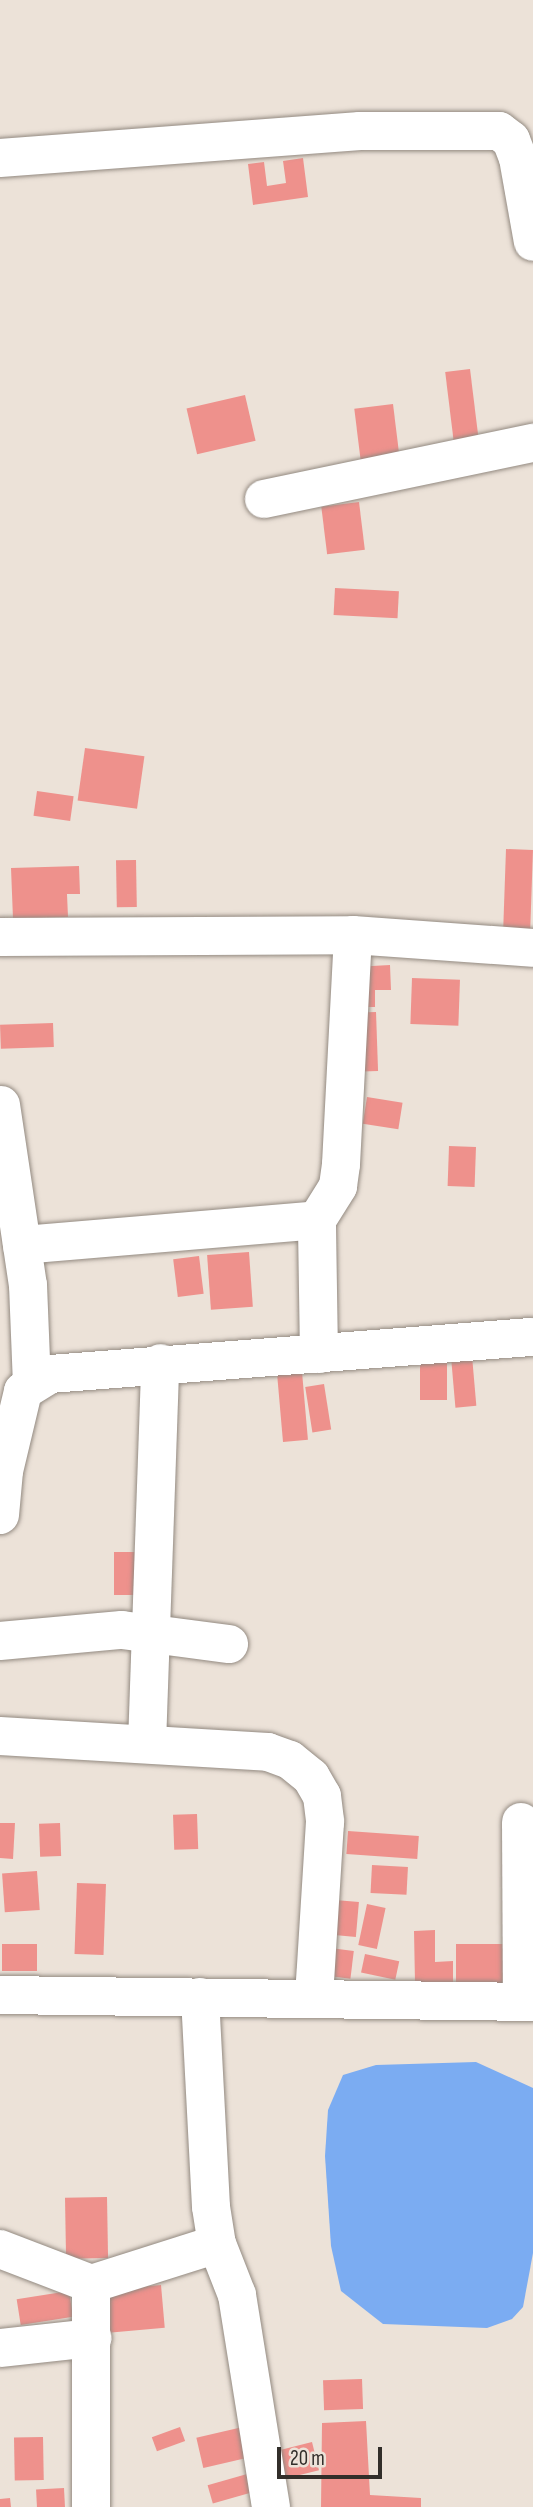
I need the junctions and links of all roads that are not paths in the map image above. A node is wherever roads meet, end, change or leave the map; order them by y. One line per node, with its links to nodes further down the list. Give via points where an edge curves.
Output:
1 (0, 158): 2 (street, via 360,131 492,130 511,140 518,158)
2 (533, 242)
3 (533, 443): 4 (street)
4 (264, 499)
5 (353, 935): 6 (street); 7 (street); 9 (street, via 341,1164 338,1186)
6 (0, 937)
7 (533, 947)
8 (1, 1105): 10 (street)
9 (317, 1220): 10 (street); 13 (street)
10 (22, 1245): 12 (street)
11 (533, 1337): 13 (street)
12 (14, 1343): 15 (street)
13 (319, 1354): 14 (street)
14 (160, 1363): 15 (street, via 65,1371); 17 (street)
15 (32, 1383): 16 (street, via 18,1405)
16 (0, 1514)
17 (153, 1634): 18 (street, via 88,1631); 19 (street); 21 (street)
18 (0, 1641)
19 (229, 1644)
20 (0, 1736): 21 (street)
21 (147, 1744): 25 (street, via 268,1752 290,1760 311,1777 322,1796 325,1822)
22 (520, 1822): 26 (street)
23 (0, 1995): 24 (street)
24 (200, 1997): 25 (street); 27 (street)
25 (314, 1999): 26 (street)
26 (527, 2002)
27 (217, 2244): 29 (street); 33 (street, via 237,2295)
28 (0, 2249): 29 (street)
29 (91, 2284): 30 (street)
30 (92, 2338): 31 (street); 32 (street)
31 (0, 2348)
32 (91, 2507)
33 (271, 2507)

